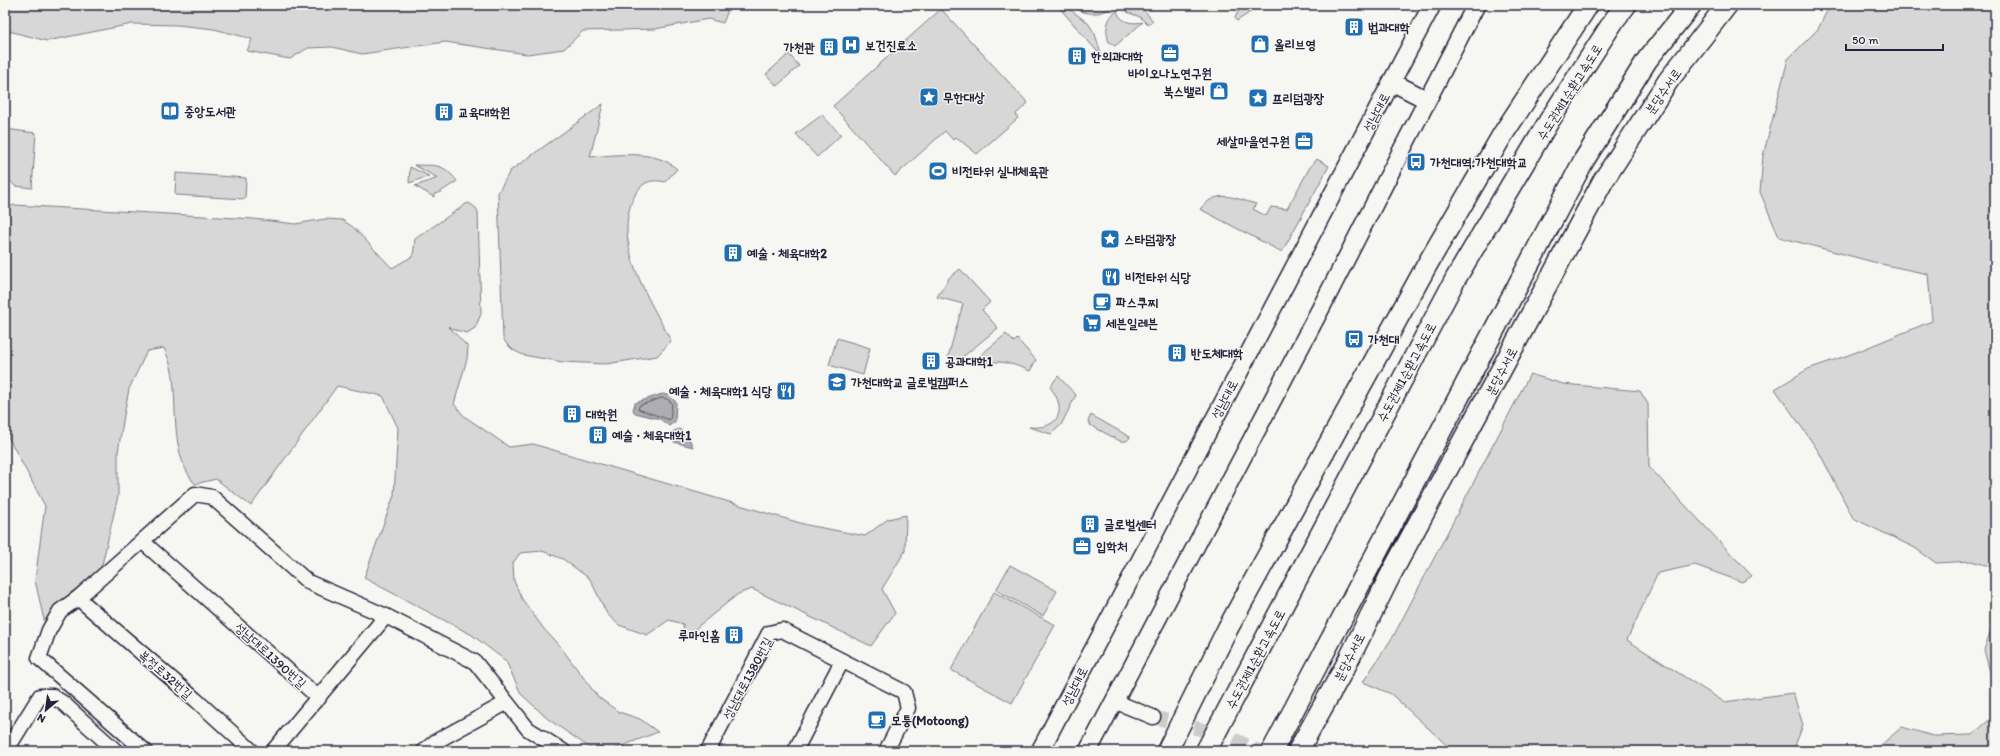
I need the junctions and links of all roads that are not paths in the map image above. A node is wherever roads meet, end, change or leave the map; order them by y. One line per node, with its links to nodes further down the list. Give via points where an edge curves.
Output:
1 (1432, 5): 7 (main road, 성남대로)
2 (1476, 5): 8 (main road)
3 (1588, 5): 29 (highway, via 1504,134 1428,263 1228,628)
4 (1626, 5): 30 (highway, 수도권제1순환고속도로, via 1549,121 1456,278)
5 (1691, 5): 31 (highway, 분당수서로, via 1647,60 1584,160)
6 (1726, 5): 32 (highway, 분당수서로, via 1668,81 1603,181)
7 (1392, 82): 8 (main road); 27 (main road, 성남대로)
8 (1427, 100): 14 (main road, via 1323,304)
9 (143, 542): 10 (street); 11 (street, via 195,494 212,497 308,582); 13 (street, 성남대로1390번길)
10 (78, 598): 19 (street, via 60,611 49,630 39,658); 20 (street, 복정로32번길)
11 (386, 616): 13 (street, 성남대로1390번길); 15 (street, via 475,662)
12 (842, 662): 24 (street, 성남대로1380번길, via 782,630 769,633); 25 (street); 26 (street, 성남대로1380번길, via 904,692 908,708)
13 (319, 698): 21 (street)
14 (1114, 700): 16 (street); 28 (main road)
15 (506, 703): 22 (street, via 435,742); 23 (street, via 528,729)
16 (1153, 716)
17 (6, 751): 18 (street, via 40,696 52,696)
18 (116, 751)
19 (145, 751)
20 (252, 751)
21 (273, 751)
22 (424, 751)
23 (564, 751)
24 (708, 751)
25 (795, 751)
26 (886, 751)
27 (1040, 751)
28 (1088, 751)
29 (1168, 751)
30 (1206, 751)
31 (1272, 751)
32 (1298, 751)

